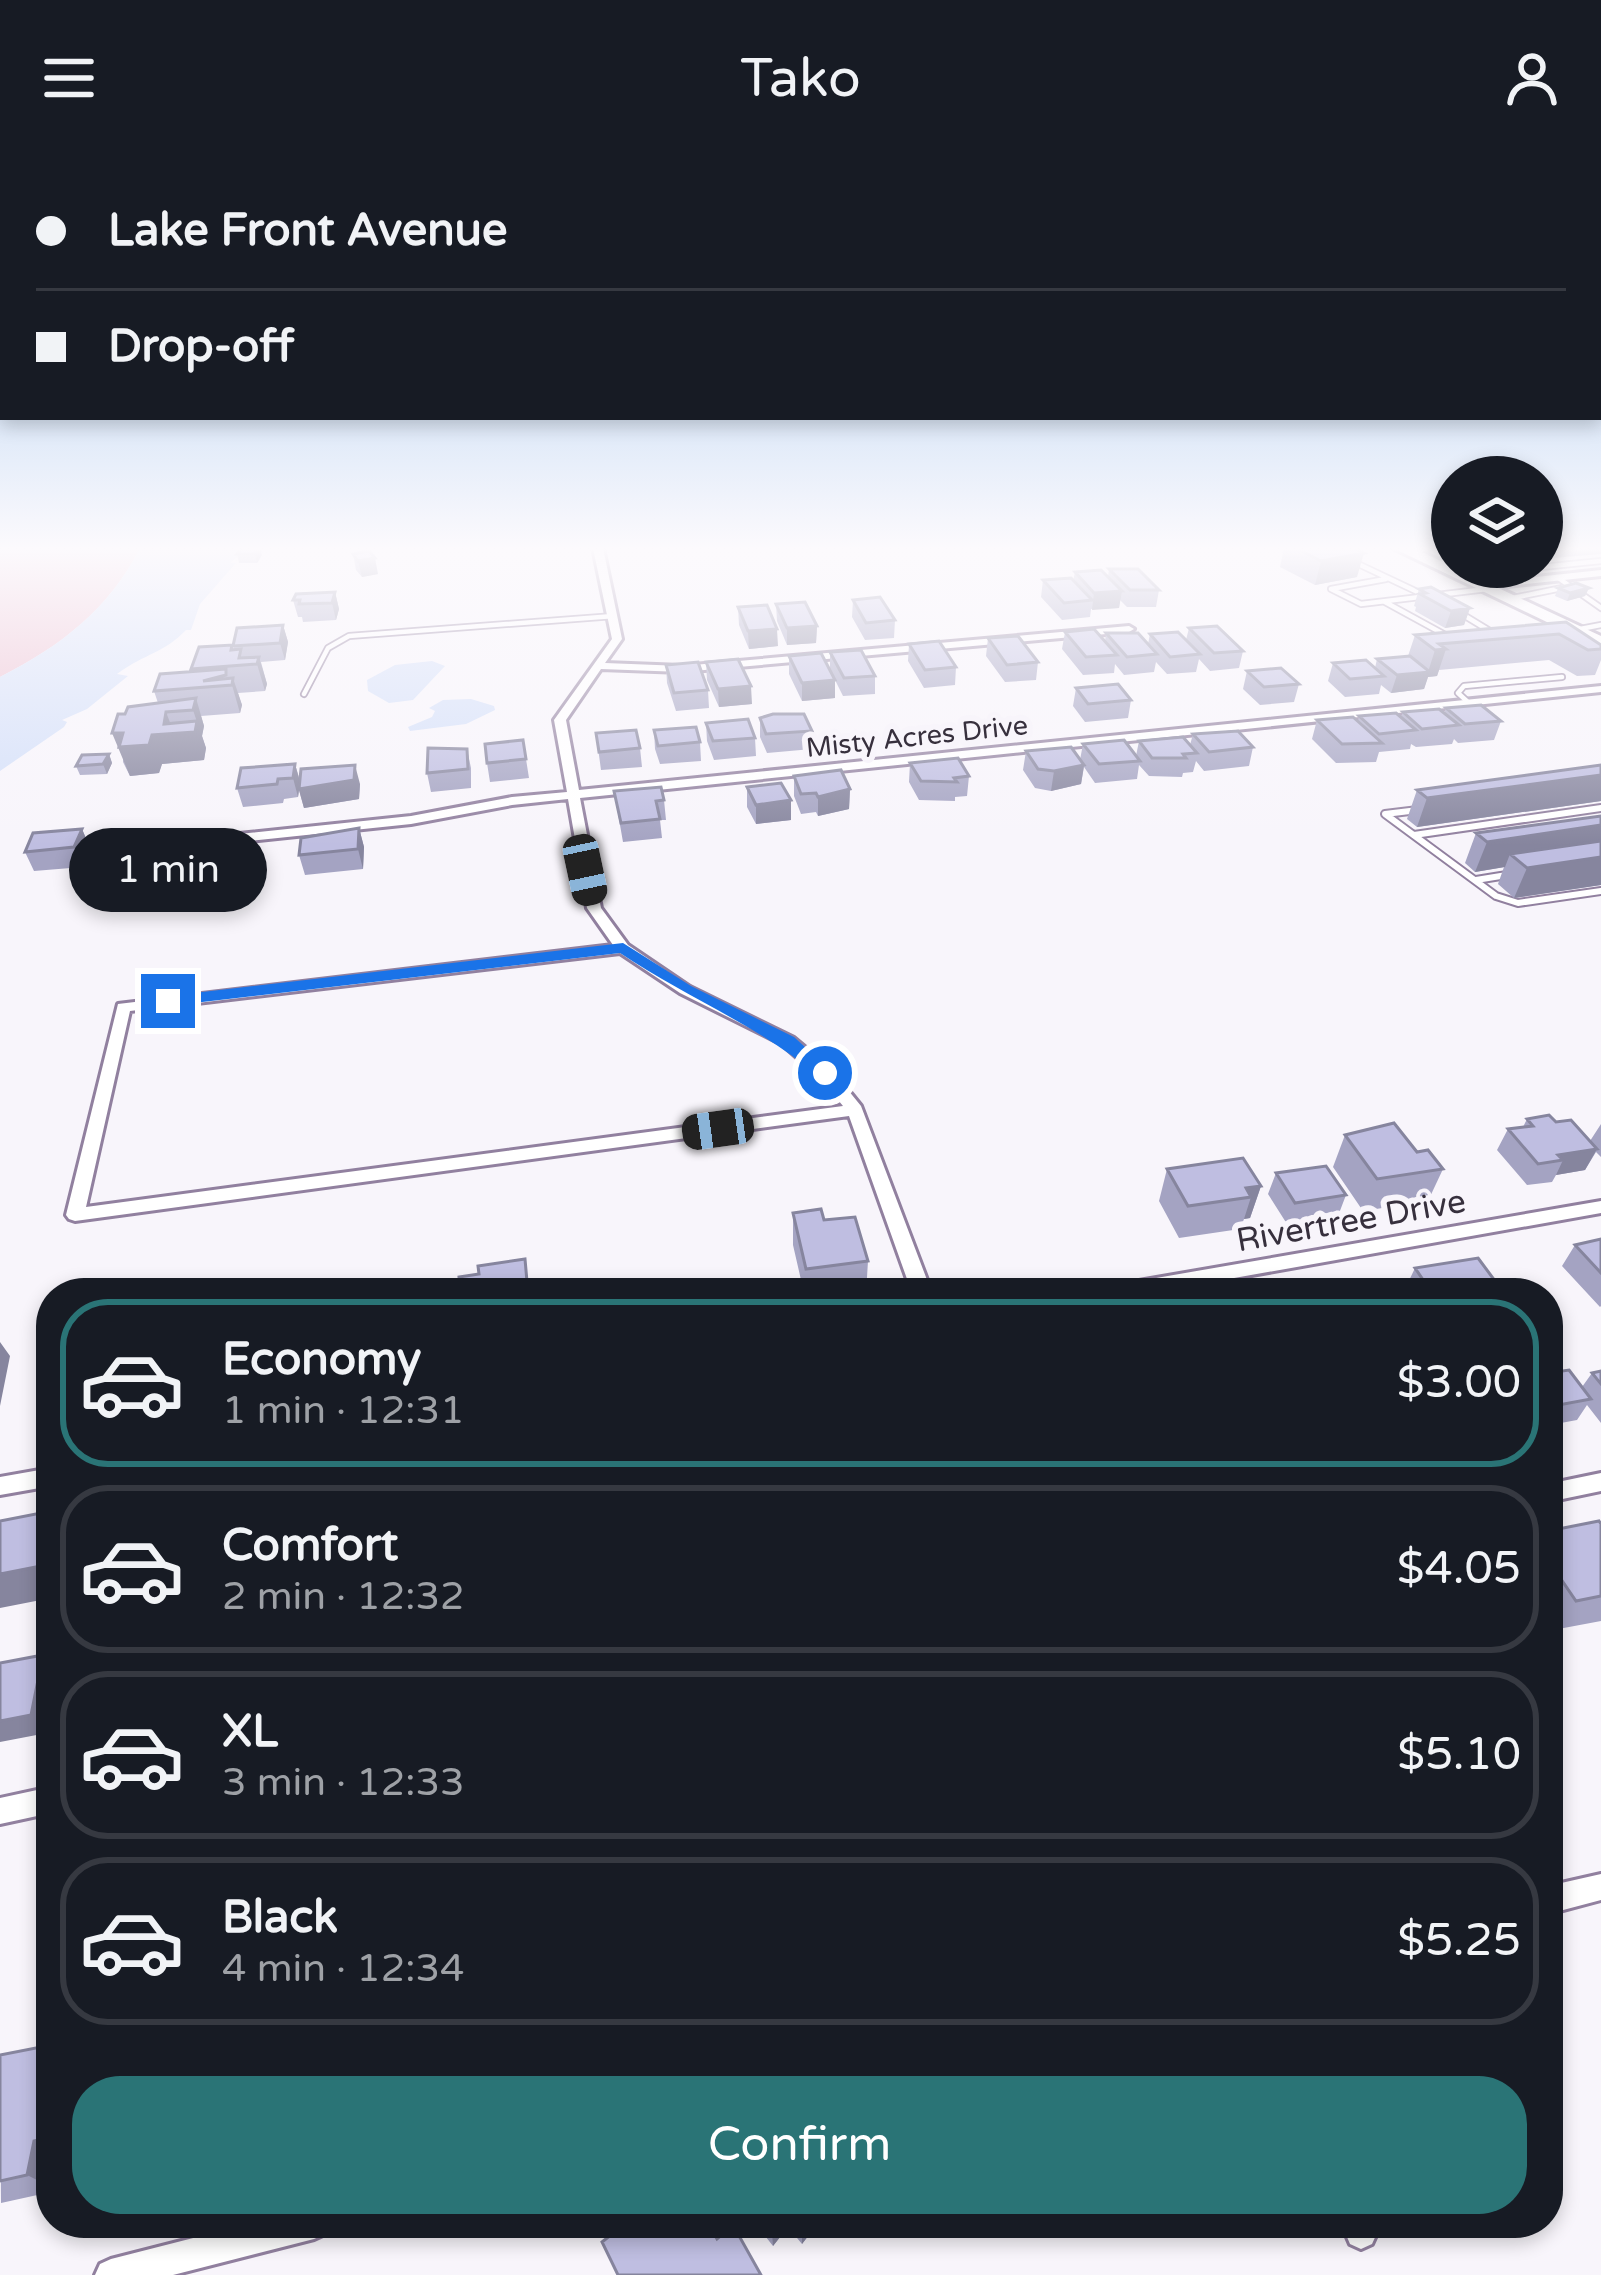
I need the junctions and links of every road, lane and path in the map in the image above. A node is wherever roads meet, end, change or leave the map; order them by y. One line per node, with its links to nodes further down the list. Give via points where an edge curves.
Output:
1 (330, 647): 7 (lane)
2 (612, 647): 4 (street)
3 (929, 647): 4 (street, via 682,669)
4 (599, 666): 9 (street, via 560,719)
5 (1562, 677): 8 (lane, via 1464,686 1458,693)
6 (1601, 688): 8 (street, Misty Acres Drive)
7 (304, 694)
8 (1470, 704): 9 (street, Misty Acres Drive)
9 (570, 795): 13 (street, Misty Acres Drive); 19 (street, via 594,908)
10 (1433, 808): 12 (lane, via 1385,814)
11 (1601, 808): 12 (lane)
12 (1414, 835): 15 (lane)
13 (239, 838)
14 (1468, 855): 15 (lane)
15 (1445, 858): 17 (lane)
16 (1517, 873): 17 (lane)
17 (1474, 880): 18 (lane, via 1518,902)
18 (1601, 891)
19 (623, 948): 20 (street, via 685,990 788,1041); 20 (street, via 123,1006 75,1215)
20 (855, 1110): 22 (street)
21 (1601, 1208): 23 (street, Rivertree Drive)
22 (917, 1278)
23 (1197, 1278)
24 (36, 1480): 26 (street)
25 (1601, 1482): 27 (street)
26 (0, 1486)
27 (1563, 1490)
28 (36, 1803): 29 (street)
29 (0, 1810)
30 (1601, 1886): 31 (street)
31 (1563, 1896)
32 (255, 2238): 33 (street)
33 (110, 2275)

